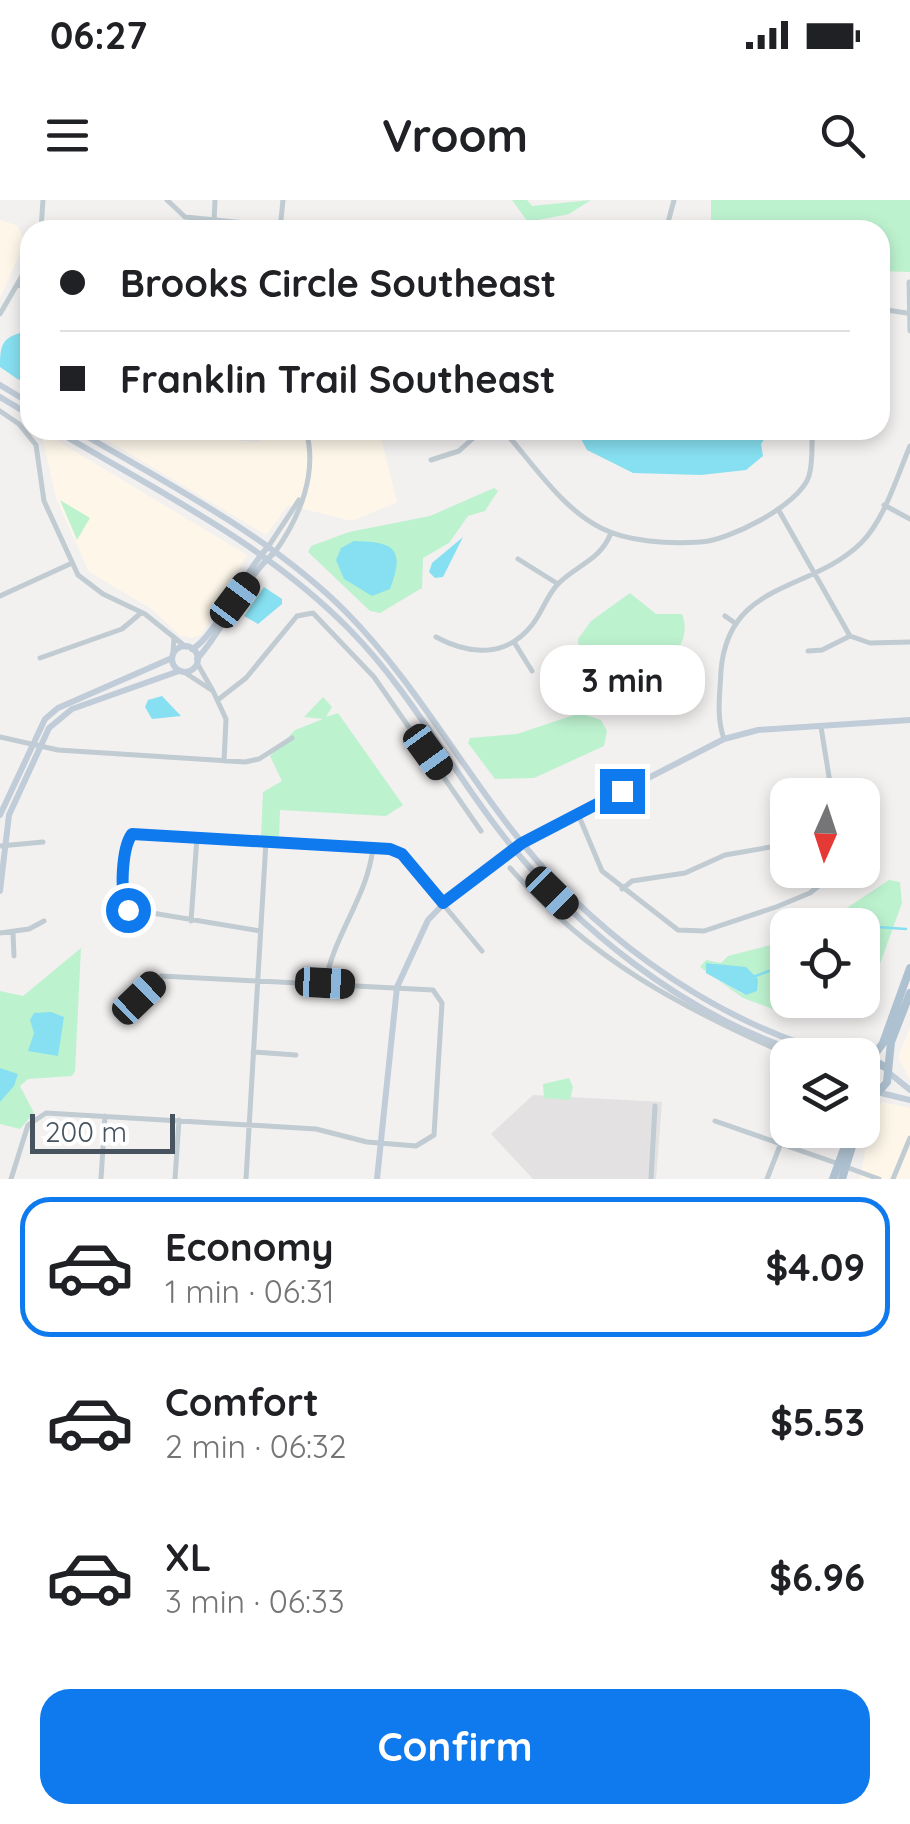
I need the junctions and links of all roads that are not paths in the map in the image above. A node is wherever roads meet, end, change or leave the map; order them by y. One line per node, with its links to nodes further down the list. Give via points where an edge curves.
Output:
1 (167, 200): 2 (street, via 185,217)
2 (202, 220)
3 (20, 280): 5 (street)
4 (909, 282): 6 (street)
5 (18, 284): 7 (street)
6 (909, 313): 8 (street)
7 (0, 314)
8 (910, 332)
9 (32, 440): 25 (street, via 44,501)
10 (72, 440): 23 (main road)
11 (92, 440): 22 (main road)
12 (308, 440): 22 (street, via 297,519)
13 (471, 440): 17 (street)
14 (512, 440): 21 (street, via 574,510)
15 (811, 440): 19 (street, via 808,479)
16 (910, 446): 18 (street)
17 (431, 460)
18 (884, 505): 20 (street); 26 (street, via 859,545)
19 (778, 509): 21 (street, via 703,542); 26 (street)
20 (910, 518)
21 (611, 533): 27 (street, via 594,560)
22 (272, 549): 23 (main road); 60 (main road, via 389,659)
23 (264, 556): 37 (main road, via 231,594 206,642); 41 (main road); 64 (main road, via 368,649)
24 (518, 559): 27 (street)
25 (72, 564): 28 (street); 29 (street, via 89,585)
26 (814, 571): 31 (street); 33 (street)
27 (558, 584): 35 (street)
28 (0, 596)
29 (141, 612): 34 (street); 40 (street, via 122,629)
30 (725, 616): 31 (street)
31 (734, 622): 50 (street, via 723,648 718,716)
32 (436, 636): 35 (street, via 476,652)
33 (850, 636): 36 (street); 38 (street)
34 (174, 637): 37 (street); 39 (street)
35 (514, 642): 43 (street)
36 (910, 642)
37 (189, 648): 39 (main road); 41 (main road)
38 (808, 652)
39 (173, 656): 42 (main road); 51 (main road, via 58,708)
40 (40, 658)
41 (197, 661): 42 (main road); 44 (street)
42 (182, 671): 44 (street); 51 (main road, via 72,709)
43 (532, 671)
44 (213, 690): 45 (street)
45 (219, 699): 52 (street, via 226,719); 56 (street, via 246,678 297,616 313,614 374,677)
46 (910, 720): 47 (main road)
47 (820, 724): 50 (main road); 53 (street)
48 (0, 736): 51 (street)
49 (292, 738): 52 (street, via 253,762)
50 (724, 739): 54 (main road)
51 (34, 745): 52 (street); 55 (main road); 61 (main road)
52 (224, 761)
53 (829, 778)
54 (578, 814): 60 (main road); 67 (street, via 594,860)
55 (0, 815)
56 (481, 831)
57 (197, 837): 58 (street); 71 (street); 71 (street, via 136,833 127,842 128,910)
58 (266, 841): 62 (street); 72 (street)
59 (42, 842): 61 (street)
60 (522, 843): 64 (main road); 84 (main road, via 590,916 656,967 723,1007)
61 (3, 846): 68 (main road)
62 (373, 847): 69 (street, via 402,854); 79 (street, via 368,880 338,935)
63 (770, 847): 67 (street)
64 (513, 849): 69 (main road); 83 (main road, via 568,908 633,962 702,1006)
65 (510, 868): 85 (street, via 610,963)
66 (816, 888): 67 (street, via 740,920 690,932 666,924)
67 (622, 889)
68 (0, 891)
69 (443, 903): 75 (street); 80 (main road, via 416,938)
70 (44, 920): 74 (street)
71 (191, 921): 72 (street)
72 (260, 931): 78 (street)
73 (0, 933): 74 (street)
74 (13, 933): 76 (street)
75 (482, 951)
76 (14, 956)
77 (910, 968): 86 (main road)
78 (258, 980): 79 (street); 82 (street, via 161,976); 87 (street)
79 (325, 983): 80 (street)
80 (397, 987): 102 (main road); 102 (street, via 437,993 442,1003 434,1135 425,1144)
81 (909, 1000): 90 (main road)
82 (123, 1013)
83 (772, 1038)
84 (797, 1038)
85 (770, 1046)
86 (880, 1046)
87 (254, 1052): 88 (street); 99 (street)
88 (296, 1054)
89 (880, 1066): 90 (main road)
90 (886, 1068): 91 (main road, via 887,1082); 92 (main road)
91 (880, 1086)
92 (910, 1090)
93 (880, 1093): 94 (main road)
94 (910, 1100)
95 (655, 1106): 112 (street)
96 (105, 1116): 97 (street); 107 (street, via 39,1115 28,1125); 108 (street)
97 (179, 1120): 99 (street); 109 (street)
98 (715, 1121): 101 (street)
99 (249, 1124): 102 (street, via 316,1128); 110 (street)
100 (910, 1138): 117 (street)
101 (770, 1140)
102 (381, 1144): 111 (main road)
103 (780, 1148): 113 (street)
104 (792, 1148): 106 (street)
105 (848, 1148): 106 (main road)
106 (842, 1166): 114 (main road); 115 (main road); 116 (street)
107 (11, 1179)
108 (101, 1179)
109 (174, 1179)
110 (246, 1179)
111 (378, 1179)
112 (651, 1179)
113 (768, 1179)
114 (833, 1179)
115 (842, 1179)
116 (879, 1179)
117 (893, 1179)

